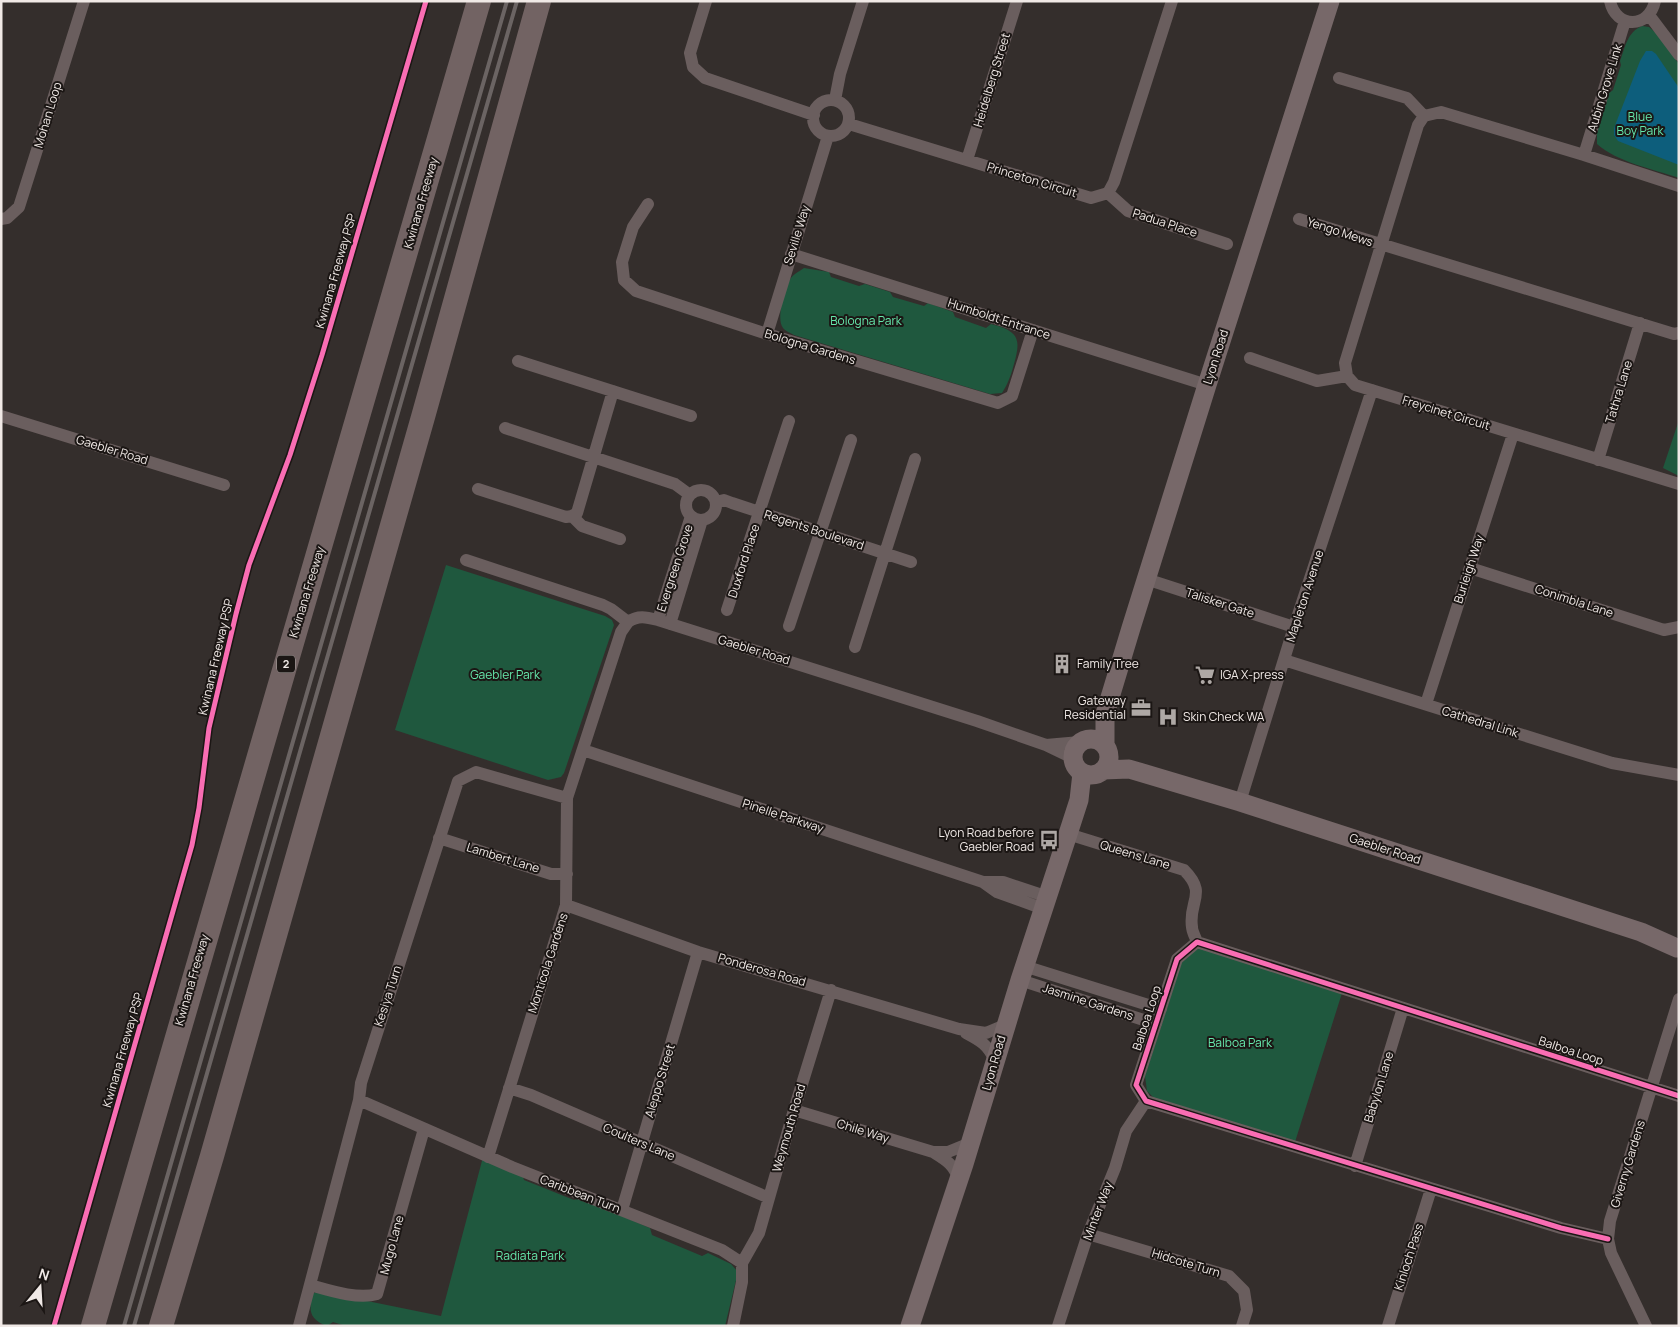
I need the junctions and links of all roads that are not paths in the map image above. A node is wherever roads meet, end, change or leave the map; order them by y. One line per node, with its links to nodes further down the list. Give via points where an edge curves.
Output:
1 (84, 1): 25 (street, Mohan Loop, via 20,207)
2 (479, 1): 120 (highway, Kwinana Freeway / 2)
3 (539, 1): 121 (highway, via 212,1156)
4 (706, 1): 16 (street, via 690,52 694,67 705,78)
5 (863, 1): 15 (street)
6 (1017, 1): 21 (street, Heidelberg Street)
7 (1172, 1): 23 (street)
8 (1330, 1): 37 (street, Lyon Road)
9 (1610, 1): 12 (street, via 1615,14)
10 (1655, 1): 11 (street)
11 (1649, 15): 12 (street, via 1638,22); 13 (street)
12 (1625, 21): 20 (street, Aubin Grove Link)
13 (1679, 56)
14 (1340, 78): 17 (street, via 1406,98)
15 (835, 100): 16 (street, via 825,100); 18 (street, via 844,104)
16 (814, 114): 19 (street, via 814,124)
17 (1424, 116): 20 (street, via 1440,112); 28 (street, via 1418,124)
18 (849, 124): 19 (street, via 836,136); 21 (street, Princeton Circuit)
19 (828, 136): 29 (street, Seville Way)
20 (1584, 155): 22 (street)
21 (967, 160): 23 (street, Princeton Circuit, via 1091,198)
22 (1679, 186)
23 (1108, 193): 27 (street, Padua Place, via 1128,212)
24 (648, 204): 33 (street, Bologna Gardens, via 633,227 622,262 624,280 636,291)
25 (1, 219)
26 (1298, 219): 28 (street, Yengo Mews)
27 (1227, 244)
28 (1382, 246): 30 (street); 36 (street, via 1345,363)
29 (791, 254): 31 (street, Humboldt Entrance); 33 (street, Seville Way)
30 (1640, 323): 32 (street); 48 (street, Tathra Lane)
31 (1033, 330): 33 (street, Bologna Gardens, via 1012,396 998,403); 37 (street, Humboldt Entrance)
32 (1679, 333)
33 (767, 334)
34 (1250, 358): 36 (street, via 1317,381)
35 (518, 361): 39 (street)
36 (1347, 376): 38 (street, Freycinet Circuit, via 1355,385)
37 (1207, 385): 63 (street, Lyon Road)
38 (1372, 390): 44 (street, Freycinet Circuit); 68 (street, Mapleton Avenue)
39 (613, 391): 41 (street); 46 (street)
40 (1, 416): 50 (street, Gaebler Road)
41 (691, 416)
42 (789, 421): 54 (street, Duxford Place)
43 (505, 428): 46 (street)
44 (1513, 434): 48 (street, Freycinet Circuit); 62 (street, Burleigh Way)
45 (851, 440): 57 (street)
46 (594, 457): 52 (street, via 675,484); 55 (street, via 577,512)
47 (915, 459): 59 (street)
48 (1598, 460): 49 (street, Freycinet Circuit)
49 (1679, 484)
50 (224, 485)
51 (478, 489): 55 (street)
52 (690, 495): 53 (street, via 704,490); 56 (street, via 686,506)
53 (716, 502): 54 (street, Regents Boulevard, via 724,500); 56 (street, via 713,514)
54 (760, 512): 57 (street, Regents Boulevard); 64 (street, Duxford Place)
55 (572, 516): 58 (street, via 582,526)
56 (697, 518): 66 (street, Evergreen Grove)
57 (820, 532): 59 (street, Regents Boulevard); 67 (street)
58 (620, 538)
59 (884, 553): 61 (street, Regents Boulevard); 70 (street)
60 (466, 560): 65 (street, via 603,605)
61 (911, 562)
62 (1470, 568): 69 (street, Conimbla Lane, via 1664,630); 72 (street, Burleigh Way)
63 (1146, 579): 68 (street, Talisker Gate); 73 (street, Lyon Road)
64 (727, 610)
65 (628, 622): 66 (street, Gaebler Road, via 643,617); 76 (street, Monticola Gardens, via 621,632)
66 (664, 622): 74 (street, Gaebler Road)
67 (789, 626)
68 (1294, 627): 71 (street, Mapleton Avenue)
69 (1679, 627)
70 (855, 647)
71 (1284, 660): 72 (street, Cathedral Link); 81 (street, Mapleton Avenue)
72 (1426, 704): 79 (street, Cathedral Link, via 1612,763)
73 (1105, 714): 75 (street, Lyon Road); 77 (street, Lyon Road)
74 (1046, 745): 77 (street, Gaebler Road); 77 (street, Gaebler Road)
75 (1106, 749): 77 (street, via 1092,739); 78 (street, Gaebler Road)
76 (583, 750): 80 (street, Monticola Gardens); 85 (street, Pinelle Parkway, via 983,882 997,892)
77 (1087, 760): 78 (street, Gaebler Road); 82 (street, Lyon Road)
78 (1129, 769): 81 (street, Gaebler Road)
79 (1679, 775)
80 (567, 798): 83 (street, Kesiya Turn, via 476,772 458,781); 84 (street, Monticola Gardens)
81 (1240, 802): 88 (street, Gaebler Road)
82 (1068, 834): 85 (street, Lyon Road); 87 (street, Queens Lane, via 1184,870 1194,880 1197,894 1192,915)
83 (439, 838): 84 (street, Lambert Lane, via 551,874); 102 (street, Kesiya Turn, via 360,1083)
84 (567, 874): 86 (street, Monticola Gardens)
85 (1046, 903): 90 (street, Lyon Road)
86 (566, 905): 89 (street, Ponderosa Road); 99 (street, Monticola Gardens)
87 (1197, 942): 93 (street, Balboa Loop); 94 (street, Balboa Loop, via 1177,959)
88 (1678, 944)
89 (698, 952): 91 (street, Ponderosa Road); 106 (street, Aleppo Street)
90 (1022, 973): 94 (street, Jasmine Gardens); 95 (street, Jasmine Gardens); 96 (street, Lyon Road)
91 (831, 990): 97 (street, Ponderosa Road); 104 (street, Weymouth Road)
92 (1679, 999): 100 (street, Giverny Gardens)
93 (1402, 1008): 100 (street, Balboa Loop); 110 (street, Babylon Lane)
94 (1161, 1009): 95 (street, Balboa Loop)
95 (1156, 1024): 103 (street, Balboa Loop, via 1136,1085)
96 (1005, 1025): 97 (street, Ponderosa Road, via 986,1033); 98 (street, Lyon Road)
97 (959, 1029): 98 (street, Ponderosa Road, via 990,1048)
98 (995, 1060): 107 (street, Lyon Road)
99 (509, 1088): 106 (street, Coulters Lane); 109 (street, Monticola Gardens)
100 (1652, 1088): 101 (street, Balboa Loop); 116 (street, Giverny Gardens, via 1610,1221)
101 (1679, 1096)
102 (359, 1100): 105 (street, Caribbean Turn); 118 (street, Kesiya Turn)
103 (1146, 1101): 110 (street); 115 (street, Minter Way, via 1126,1131)
104 (794, 1110): 108 (street, Chile Way); 113 (street, Weymouth Road)
105 (424, 1129): 109 (street, Caribbean Turn); 118 (street, Mugo Lane, via 377,1294 341,1293)
106 (642, 1143): 113 (street, Coulters Lane); 114 (street, Aleppo Street)
107 (970, 1143): 108 (street, Chile Way, via 948,1152); 111 (street, Lyon Road)
108 (933, 1152): 111 (street, Chile Way, via 951,1163)
109 (488, 1157): 114 (street, Caribbean Turn)
110 (1355, 1166): 112 (street)
111 (959, 1181): 123 (street, Lyon Road)
112 (1431, 1189): 116 (street); 126 (street, Kinloch Pass)
113 (769, 1198): 117 (street, Weymouth Road, via 759,1232)
114 (622, 1210): 117 (street, Caribbean Turn, via 722,1250)
115 (1088, 1234): 124 (street, Minter Way); 125 (street, Hidcote Turn, via 1229,1276 1244,1291 1247,1310)
116 (1608, 1239): 127 (street, Giverny Gardens, via 1611,1253)
117 (742, 1263): 122 (street, via 742,1282)
118 (310, 1284): 119 (street, Kesiya Turn)
119 (300, 1325)
120 (92, 1326)
121 (160, 1326)
122 (733, 1326)
123 (910, 1326)
124 (1058, 1326)
125 (1242, 1326)
126 (1388, 1326)
127 (1646, 1326)

